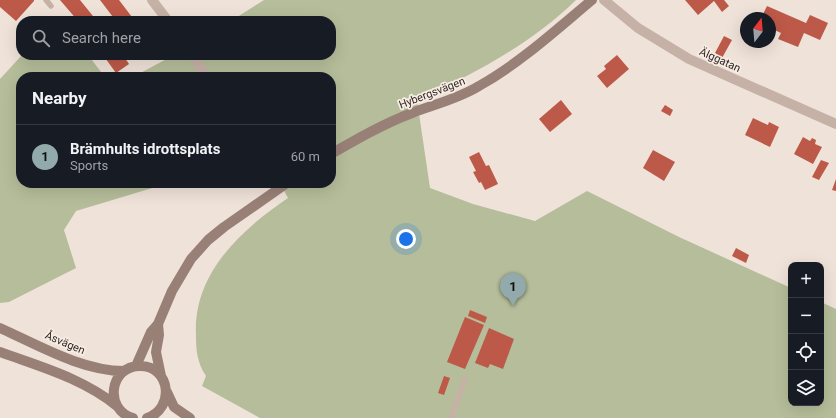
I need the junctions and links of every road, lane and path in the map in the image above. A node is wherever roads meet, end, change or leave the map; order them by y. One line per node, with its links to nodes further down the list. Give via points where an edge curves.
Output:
1 (46, 0): 5 (lane)
2 (152, 0): 6 (street)
3 (592, 0): 10 (street, Hybergsvägen, via 510,66 478,87 452,100 392,121)
4 (604, 0): 9 (street, Älggatan, via 638,28 689,59)
5 (51, 6)
6 (164, 16)
7 (195, 60): 8 (street)
8 (204, 72)
9 (836, 124)
10 (336, 151)
11 (277, 188): 12 (street, via 208,240 182,272)
12 (158, 324): 15 (street, via 151,332); 17 (street, via 156,352)
13 (0, 328): 16 (street, Åsvägen, via 88,366 107,371)
14 (0, 352): 20 (street, via 86,384)
15 (136, 366): 16 (street); 17 (street, via 148,367)
16 (124, 371): 20 (street, via 113,389)
17 (161, 376): 19 (street)
18 (465, 378): 24 (lane)
19 (166, 389): 22 (street, via 162,407); 23 (street, via 168,398 174,406)
20 (117, 406): 21 (street)
21 (129, 417)
22 (150, 417)
23 (190, 418)
24 (451, 418)

